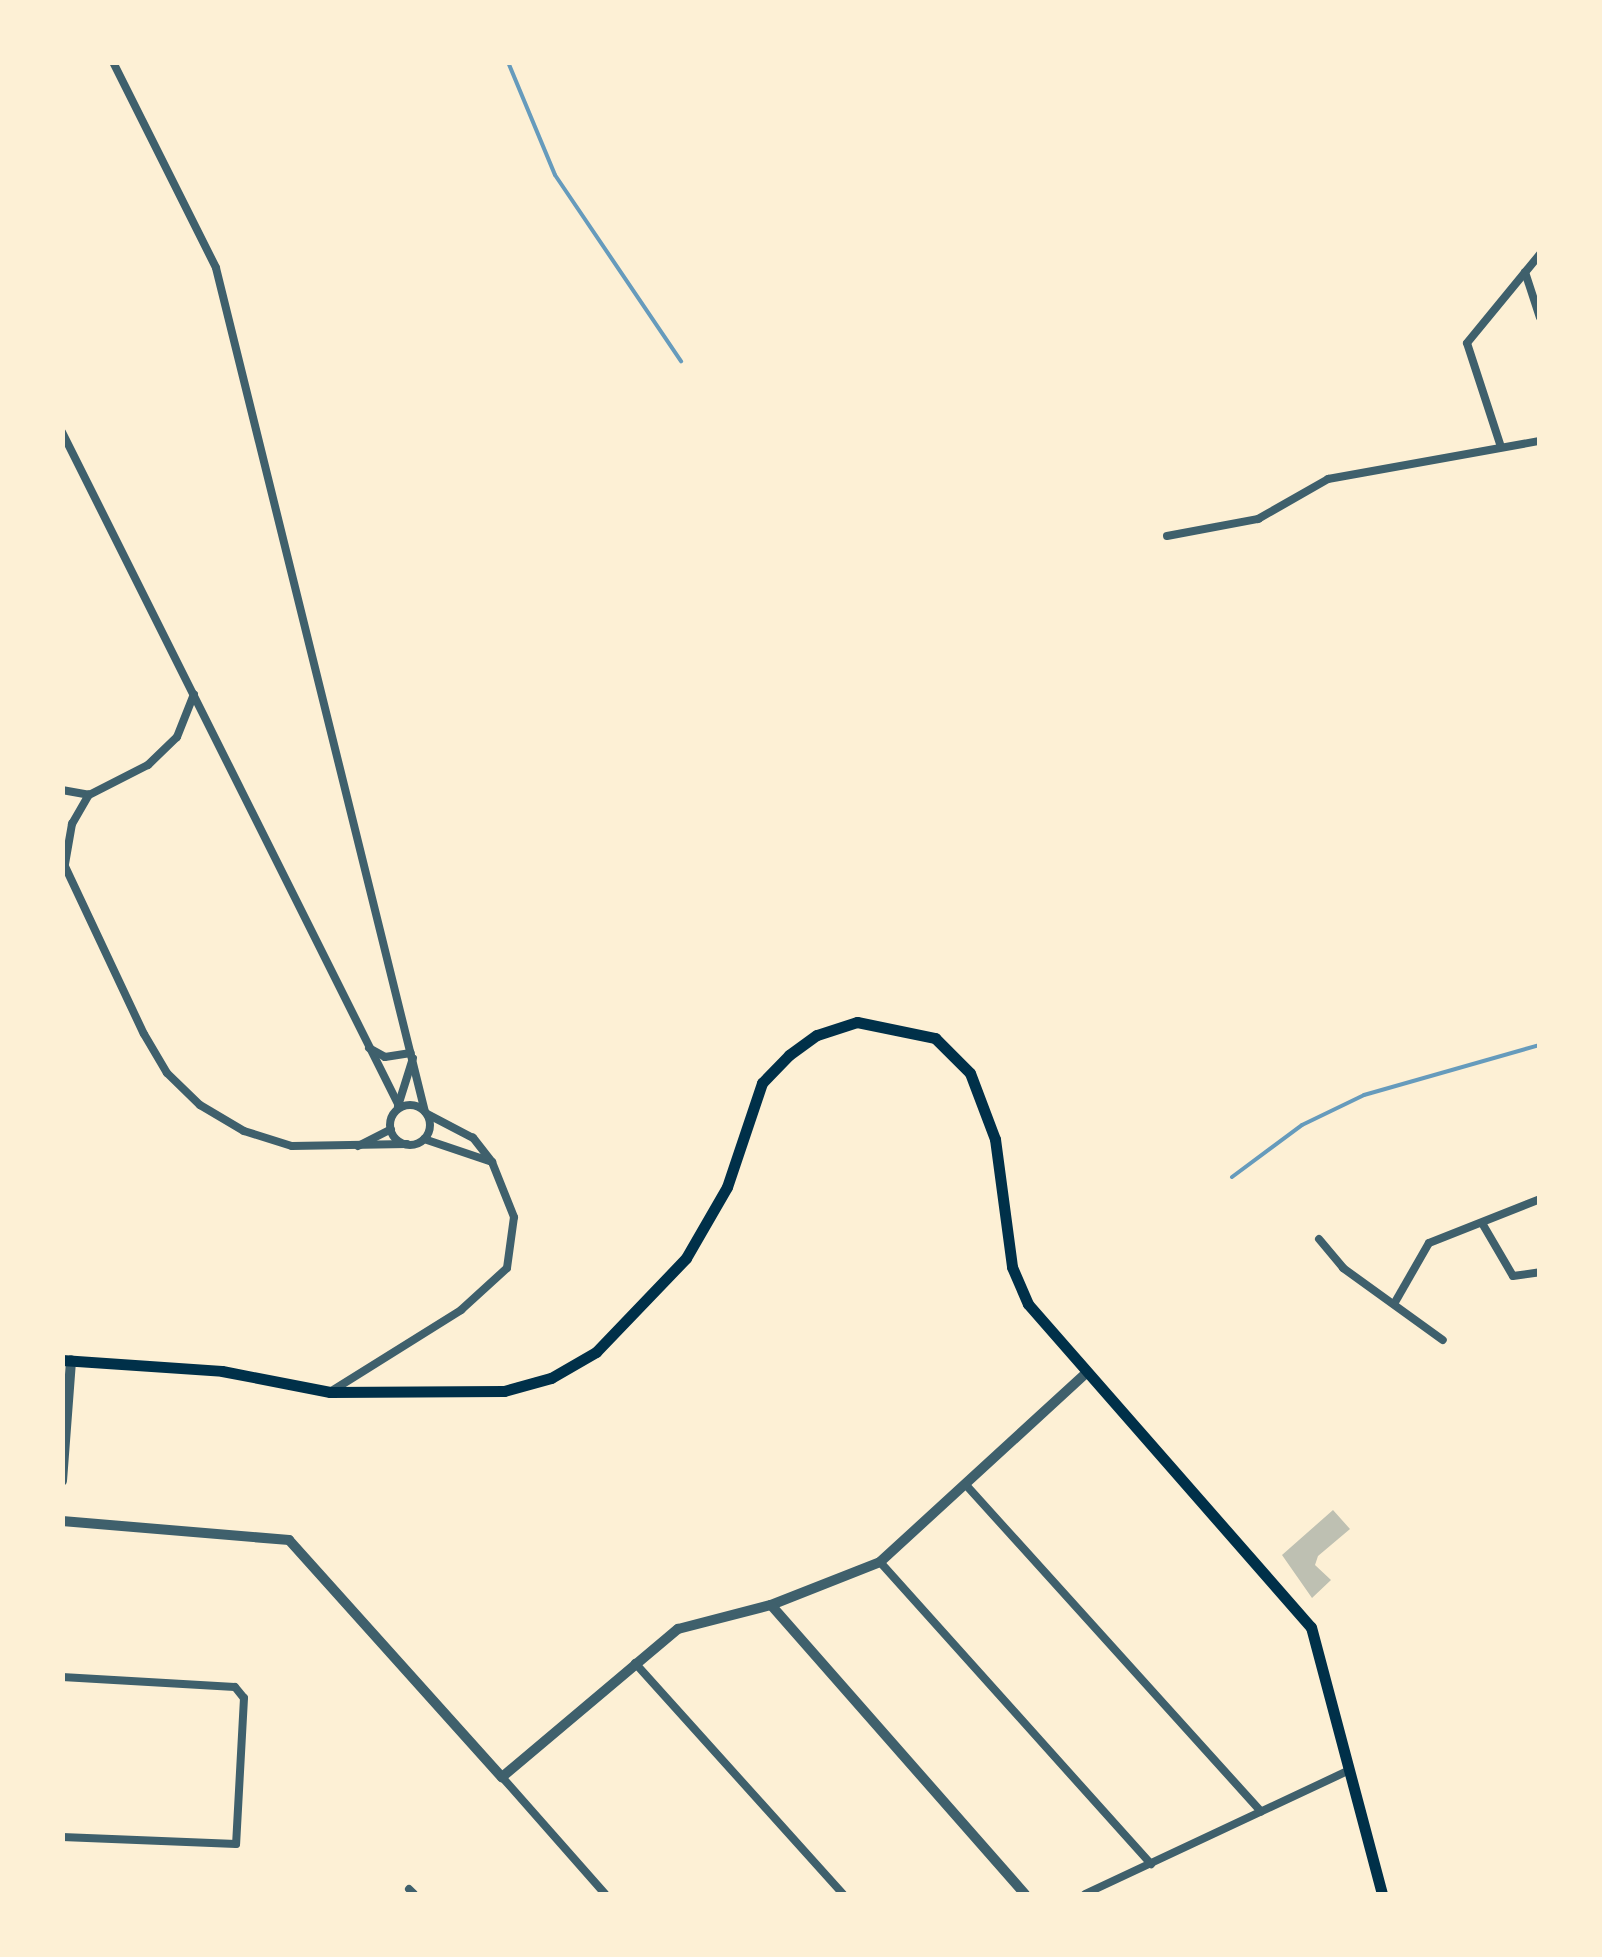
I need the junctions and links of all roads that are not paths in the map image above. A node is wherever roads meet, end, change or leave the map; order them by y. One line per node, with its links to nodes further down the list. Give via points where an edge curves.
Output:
1 (113, 62): 14 (street, via 216,268)
2 (1540, 254): 3 (street)
3 (1524, 272): 4 (street); 7 (street, via 1466,343)
4 (1540, 318)
5 (62, 432): 9 (street)
6 (1540, 441): 7 (street)
7 (1501, 447): 8 (street, via 1328,479 1256,520)
8 (1167, 536)
9 (194, 694): 11 (street, via 177,738 148,765); 13 (street)
10 (62, 790): 11 (street)
11 (89, 795): 12 (street, via 72,824)
12 (64, 862): 20 (street, via 144,1034 167,1072 200,1105 244,1131 292,1146)
13 (368, 1047): 14 (street, via 385,1057); 15 (street)
14 (412, 1056): 15 (street); 16 (street)
15 (398, 1108): 16 (street); 17 (street)
16 (426, 1113): 18 (street); 21 (street, via 473,1138)
17 (391, 1129): 19 (street); 20 (street)
18 (424, 1139): 19 (street); 21 (street)
19 (407, 1144): 20 (street)
20 (354, 1148)
21 (492, 1162): 30 (street, via 514,1217 506,1268 462,1310)
22 (1540, 1200): 23 (street)
23 (1482, 1223): 25 (street, via 1513,1276); 26 (street, via 1430,1244)
24 (1320, 1239): 26 (street, via 1342,1268)
25 (1540, 1272)
26 (1394, 1304): 27 (street)
27 (1443, 1340)
28 (67, 1360): 30 (main road, via 222,1370); 31 (street)
29 (1085, 1374): 30 (main road, via 1028,1304 1012,1267 994,1139 970,1073 935,1038 857,1022 817,1035 762,1084 727,1187 686,1258 596,1352 551,1378 504,1390); 32 (street); 38 (main road, via 1311,1627)
30 (330, 1392)
31 (62, 1481)
32 (966, 1486): 34 (street); 40 (street)
33 (62, 1521): 39 (street, via 289,1540)
34 (880, 1562): 35 (street); 42 (street)
35 (771, 1605): 36 (street, via 678,1629); 45 (street)
36 (635, 1663): 39 (street); 44 (street)
37 (62, 1677): 41 (street, via 235,1687 241,1693 236,1844)
38 (1348, 1771): 40 (street); 47 (main road)
39 (502, 1777): 43 (street)
40 (1260, 1811): 42 (street)
41 (62, 1837)
42 (1151, 1864): 46 (street)
43 (605, 1894)
44 (844, 1894)
45 (1025, 1894)
46 (1085, 1894)
47 (1380, 1894)

